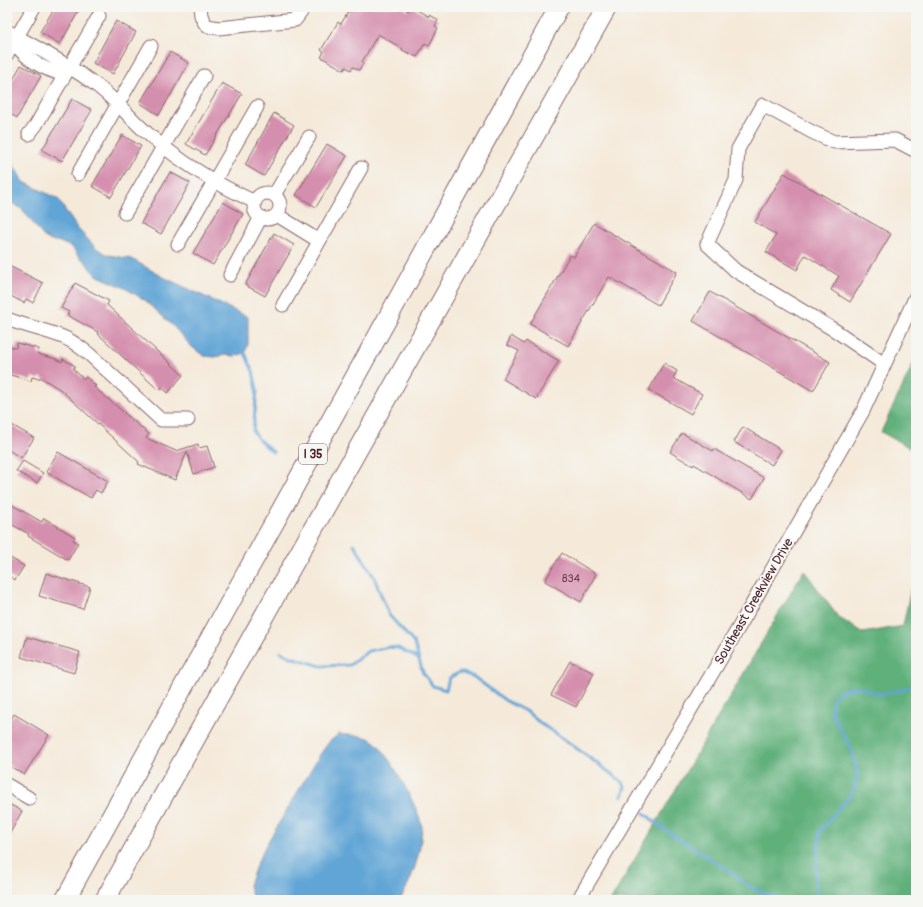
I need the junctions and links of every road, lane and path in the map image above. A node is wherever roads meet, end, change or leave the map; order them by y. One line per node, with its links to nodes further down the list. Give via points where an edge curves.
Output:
1 (34, 7): 7 (street)
2 (201, 7): 3 (street, via 203,22 207,26 219,28 295,20)
3 (300, 7)
4 (559, 7): 36 (highway, I 35)
5 (607, 7): 37 (highway, I 35)
6 (99, 16): 10 (street)
7 (13, 37): 9 (street); 10 (street)
8 (151, 46): 12 (street)
9 (7, 54)
10 (67, 71): 12 (street, via 96,85); 14 (street)
11 (204, 76): 16 (street)
12 (118, 104): 16 (street); 19 (street)
13 (256, 107): 20 (street)
14 (29, 134)
15 (309, 136): 21 (street)
16 (164, 147): 20 (street); 23 (street)
17 (916, 152): 32 (street, via 895,140 834,142 763,105 738,149 736,180 707,244 736,271 836,331)
18 (361, 168): 26 (street)
19 (78, 174)
20 (214, 181): 22 (street); 27 (street)
21 (274, 195): 22 (street, via 263,194); 24 (street, via 280,204)
22 (255, 202): 25 (street, via 255,212)
23 (125, 213)
24 (278, 215): 25 (street, via 268,219); 26 (street)
25 (261, 217): 28 (street)
26 (319, 241): 30 (street)
27 (178, 244)
28 (230, 275)
29 (916, 296): 32 (street, Southeast Creekview Drive)
30 (283, 305)
31 (7, 319): 33 (street, via 63,337 77,345 161,420)
32 (884, 364): 38 (street, Southeast Creekview Drive, via 863,411)
33 (188, 420)
34 (7, 786): 35 (street)
35 (29, 798)
36 (65, 900)
37 (105, 900)
38 (578, 900)

